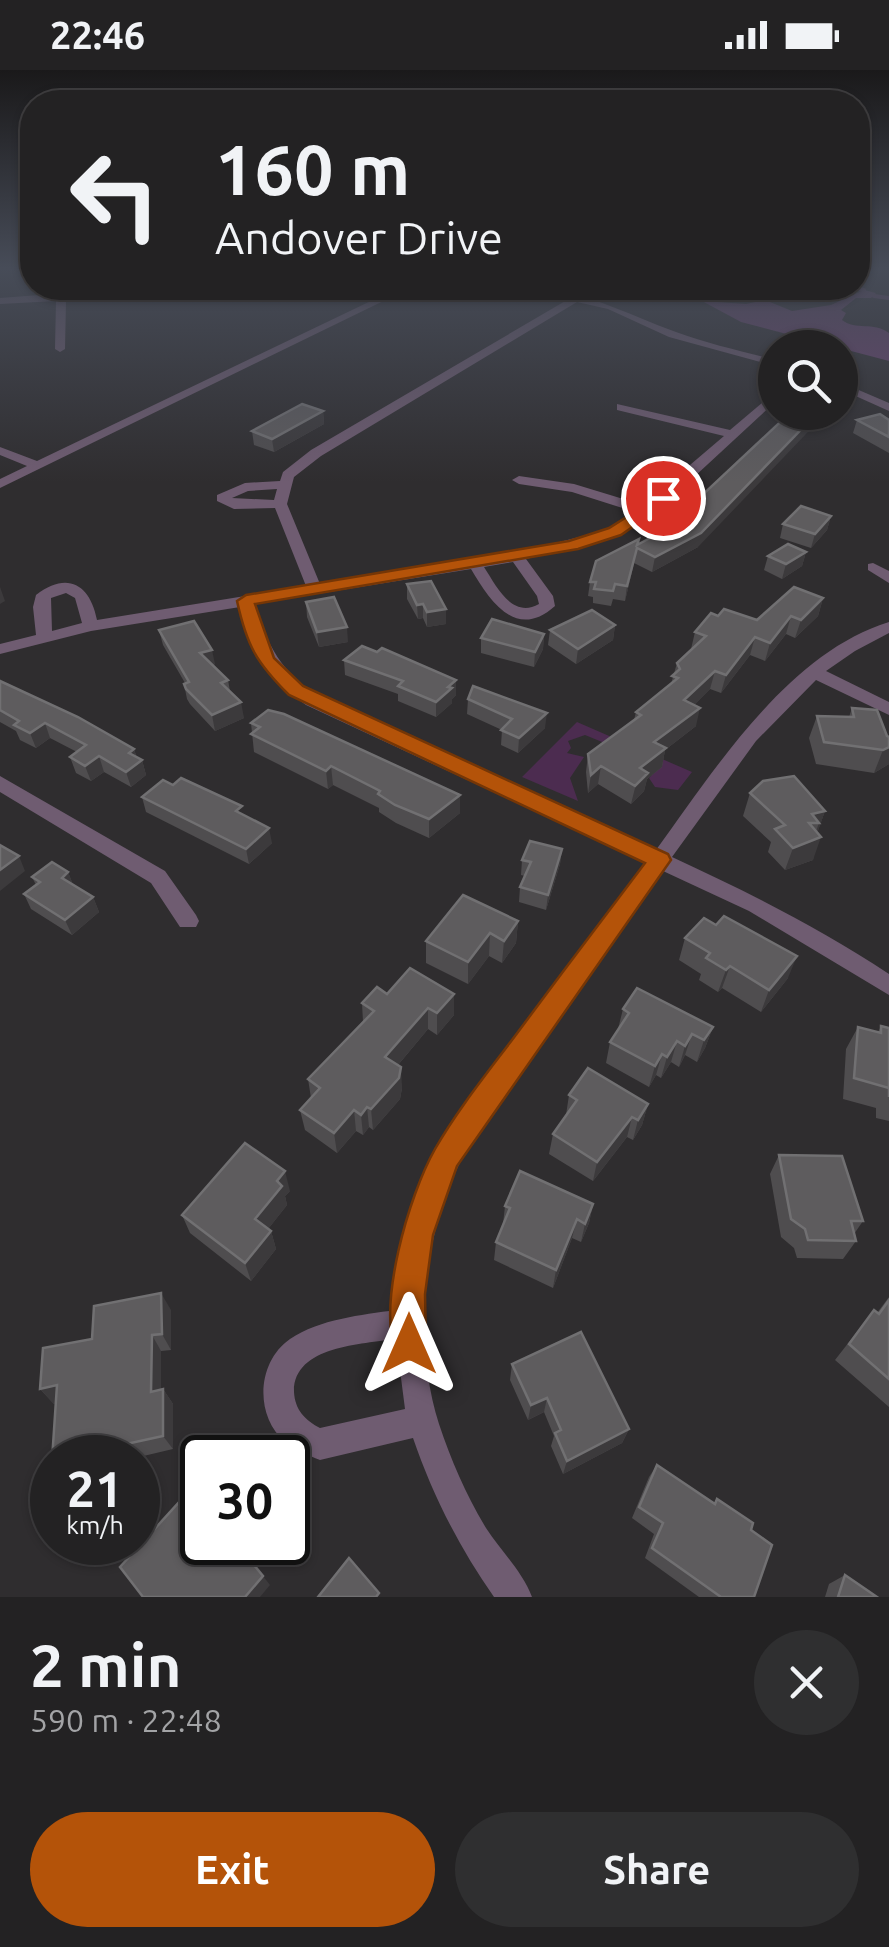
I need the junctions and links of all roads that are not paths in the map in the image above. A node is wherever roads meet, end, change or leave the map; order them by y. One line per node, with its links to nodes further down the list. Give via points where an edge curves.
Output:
1 (60, 340): 5 (street)
2 (297, 340): 13 (street)
3 (507, 340): 16 (street, via 316,454)
4 (686, 340): 6 (street)
5 (60, 349)
6 (758, 359)
7 (858, 393): 9 (street)
8 (621, 407): 11 (street)
9 (889, 407)
10 (758, 411): 11 (street)
11 (731, 434): 18 (street)
12 (0, 451): 13 (street)
13 (38, 466): 15 (street)
14 (518, 480): 18 (street, via 574,488)
15 (0, 484)
16 (282, 484): 17 (street); 17 (street, via 245,487 222,498 234,505)
17 (280, 504): 23 (street)
18 (647, 511): 19 (street, via 615,532)
19 (517, 557): 20 (street); 20 (street, via 546,596 547,606 536,614 503,608)
20 (476, 564): 23 (street)
21 (873, 567): 22 (street)
22 (889, 578)
23 (315, 590): 24 (street)
24 (246, 601): 25 (street); 32 (street, via 266,661 296,690)
25 (90, 626): 27 (street); 27 (street, via 86,597 59,588 44,595)
26 (889, 627): 29 (street)
27 (44, 635): 28 (street)
28 (0, 649)
29 (816, 673): 30 (street); 32 (street, via 786,696 736,755)
30 (889, 708)
31 (0, 783): 33 (street, via 158,878)
32 (660, 860): 34 (street, via 820,940); 35 (street, via 445,1160 418,1235)
33 (188, 921)
34 (889, 986)
35 (408, 1323): 36 (street); 36 (street, via 304,1344 285,1368 277,1395 290,1426 320,1444)
36 (423, 1420): 37 (street, via 467,1531)
37 (515, 1597)

